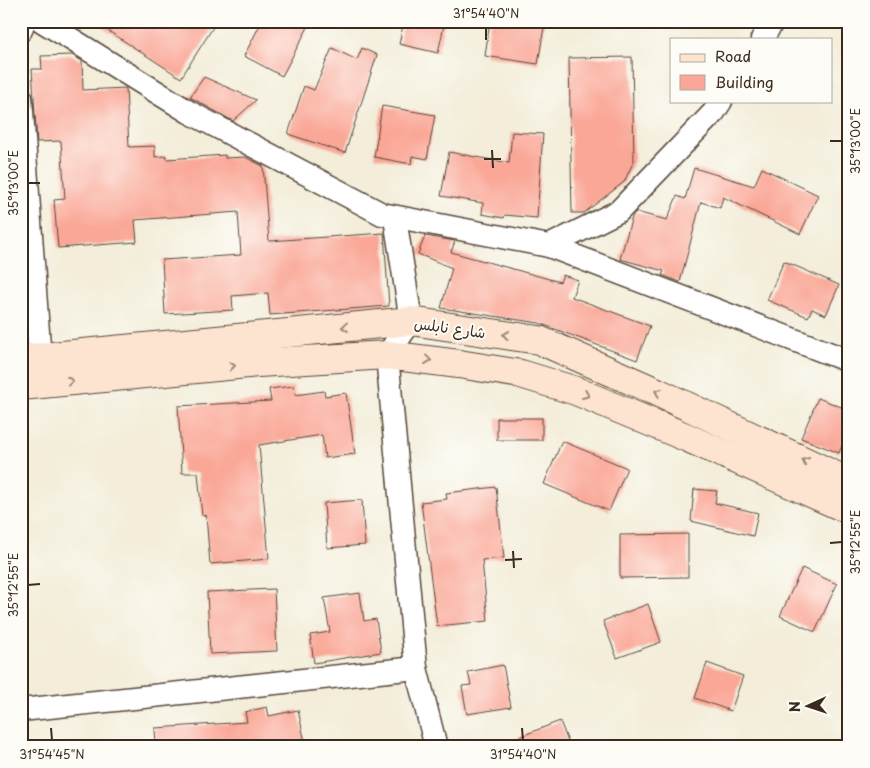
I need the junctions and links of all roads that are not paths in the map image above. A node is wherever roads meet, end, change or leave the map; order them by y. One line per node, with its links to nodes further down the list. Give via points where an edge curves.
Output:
1 (24, 21): 4 (street)
2 (42, 21): 8 (street, via 189,112)
3 (773, 21): 5 (street)
4 (21, 30)
5 (763, 38)
6 (21, 98): 12 (street)
7 (720, 102): 9 (street, via 619,211)
8 (395, 218): 9 (street); 10 (street)
9 (549, 246): 13 (street)
10 (411, 321): 11 (street); 12 (main road, شارع نابلس, one-way to 12); 15 (main road, شارع نابلس, one-way to 10, via 539,340)
11 (387, 355): 14 (main road, one-way to 11, via 258,363); 16 (main road, one-way to 16, via 521,374 576,391); 17 (street)
12 (31, 358): 14 (street)
13 (849, 361)
14 (32, 385)
15 (849, 482)
16 (849, 510)
17 (416, 668): 18 (street); 19 (street)
18 (21, 710)
19 (436, 747)

